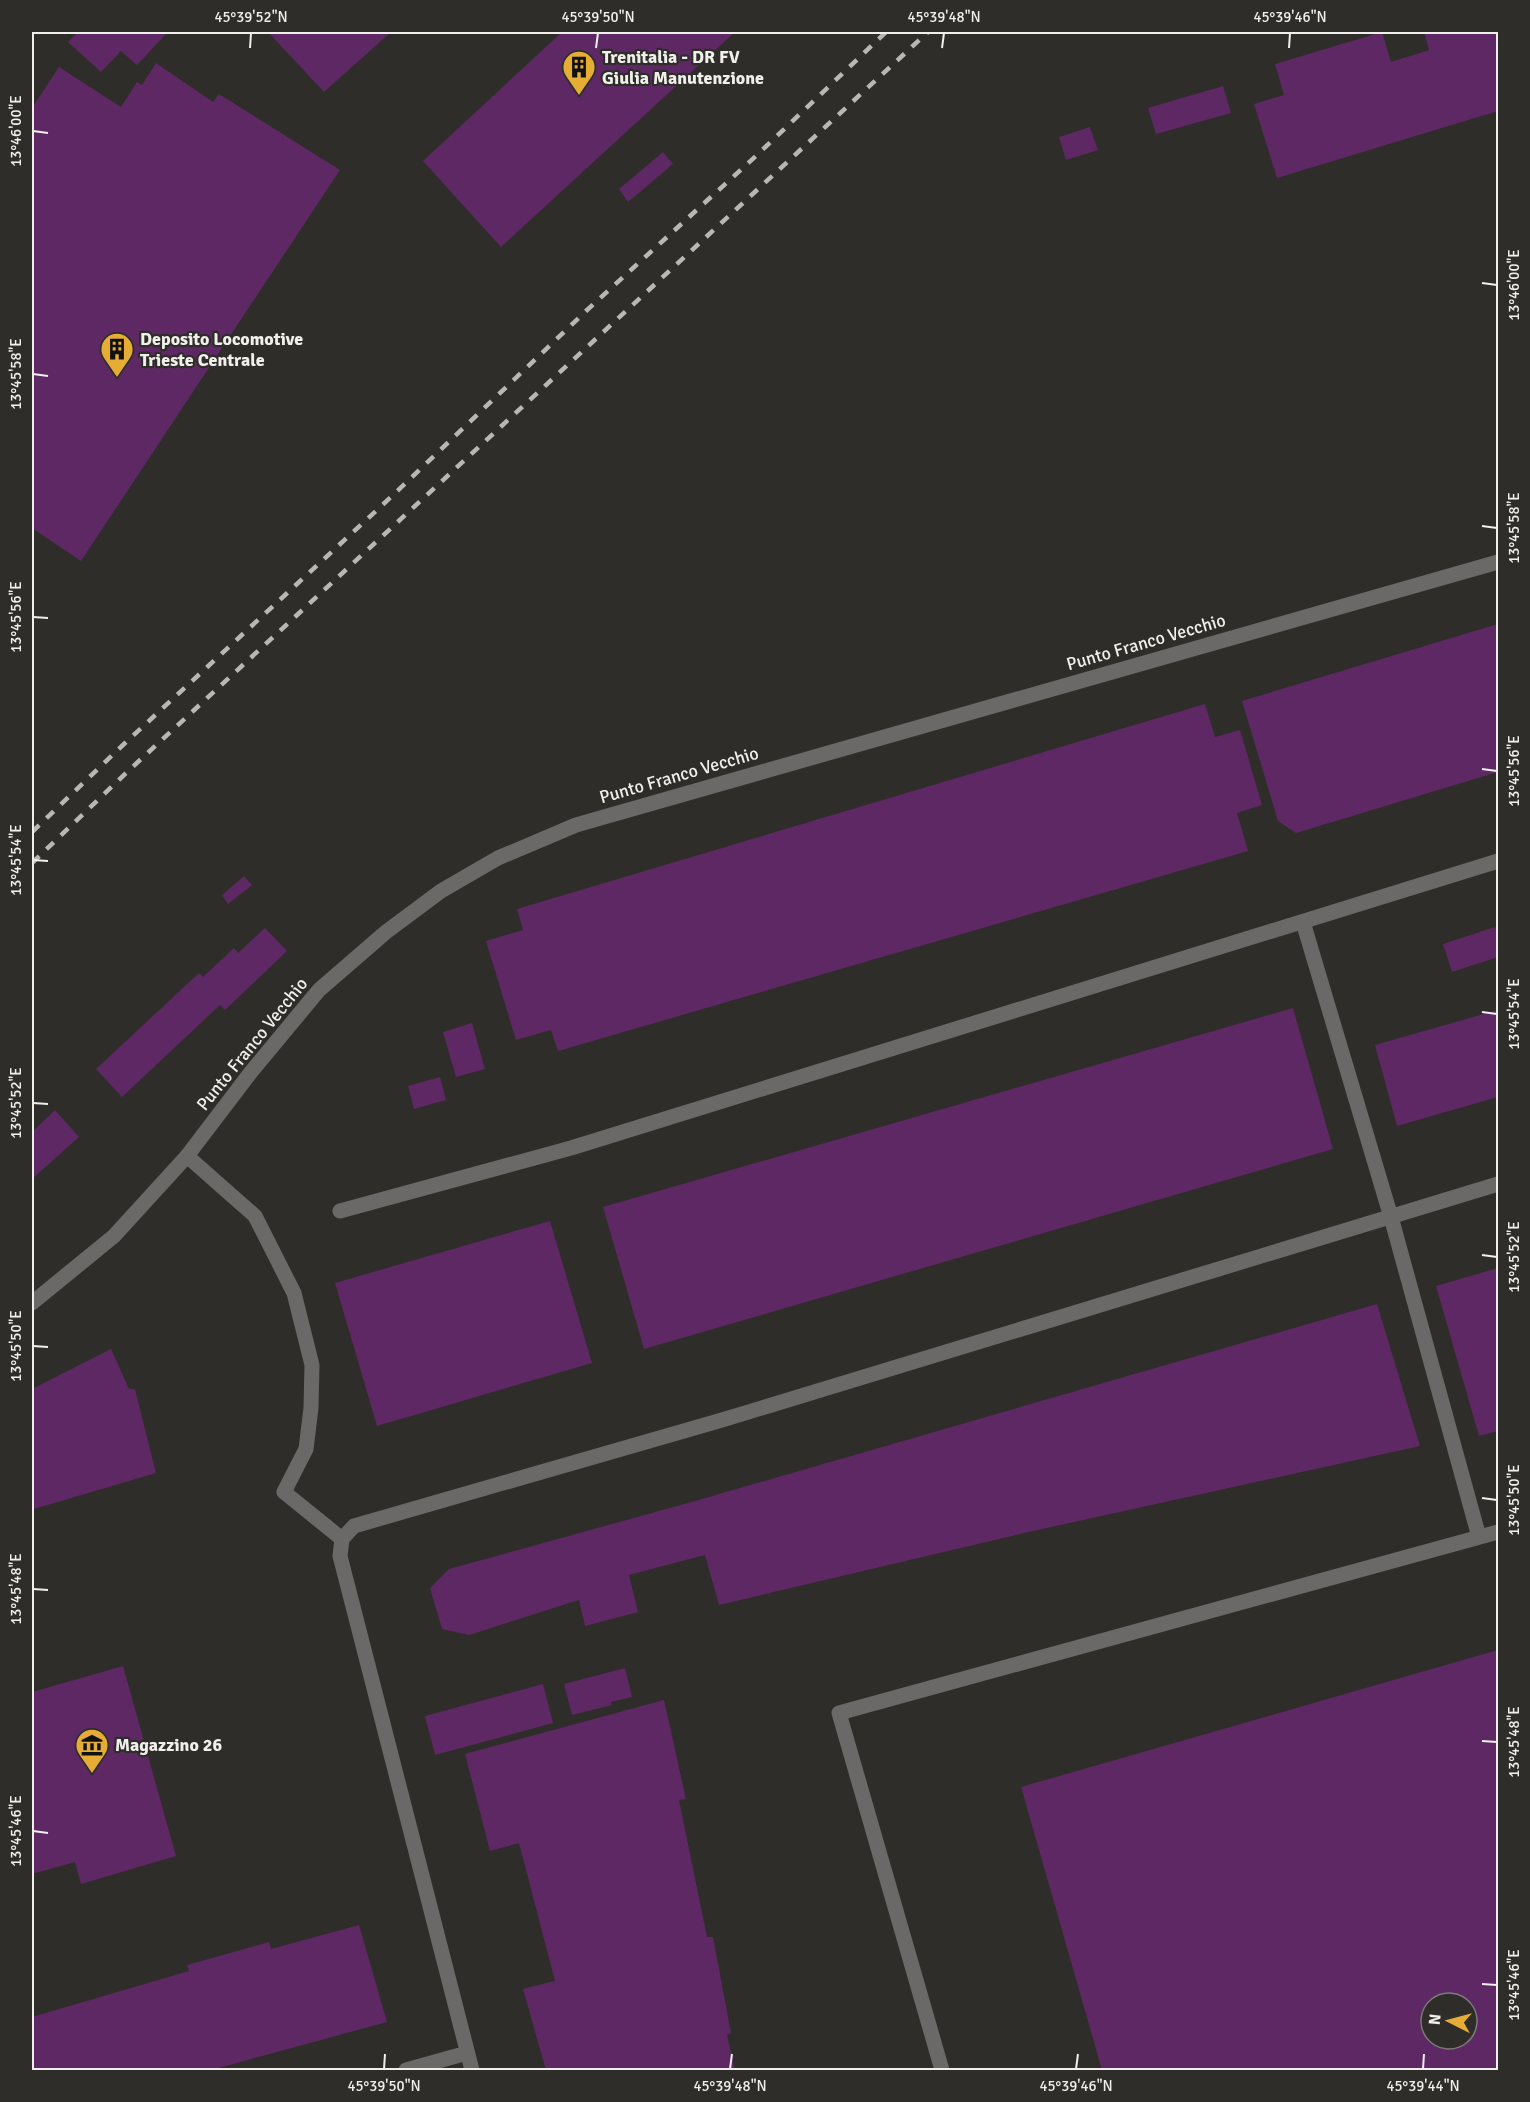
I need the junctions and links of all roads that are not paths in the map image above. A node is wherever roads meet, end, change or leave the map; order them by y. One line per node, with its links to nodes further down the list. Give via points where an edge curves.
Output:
1 (1498, 562): 4 (street, Punto Franco Vecchio, via 576,825 498,858 441,891 319,990)
2 (1498, 861): 3 (street)
3 (1304, 922): 6 (street, via 571,1148); 7 (street)
4 (187, 1156): 8 (street, Punto Franco Vecchio, via 114,1236); 11 (street, via 255,1216 294,1293 312,1365 311,1408 306,1449 284,1492)
5 (1498, 1184): 7 (street)
6 (340, 1211)
7 (1391, 1217): 10 (street); 11 (street, via 722,1420 354,1526)
8 (32, 1303)
9 (1498, 1532): 10 (street)
10 (1479, 1537): 15 (street, via 839,1713)
11 (342, 1539): 12 (street, via 340,1556)
12 (467, 2053): 13 (street); 14 (street)
13 (406, 2070)
14 (472, 2070)
15 (942, 2070)

